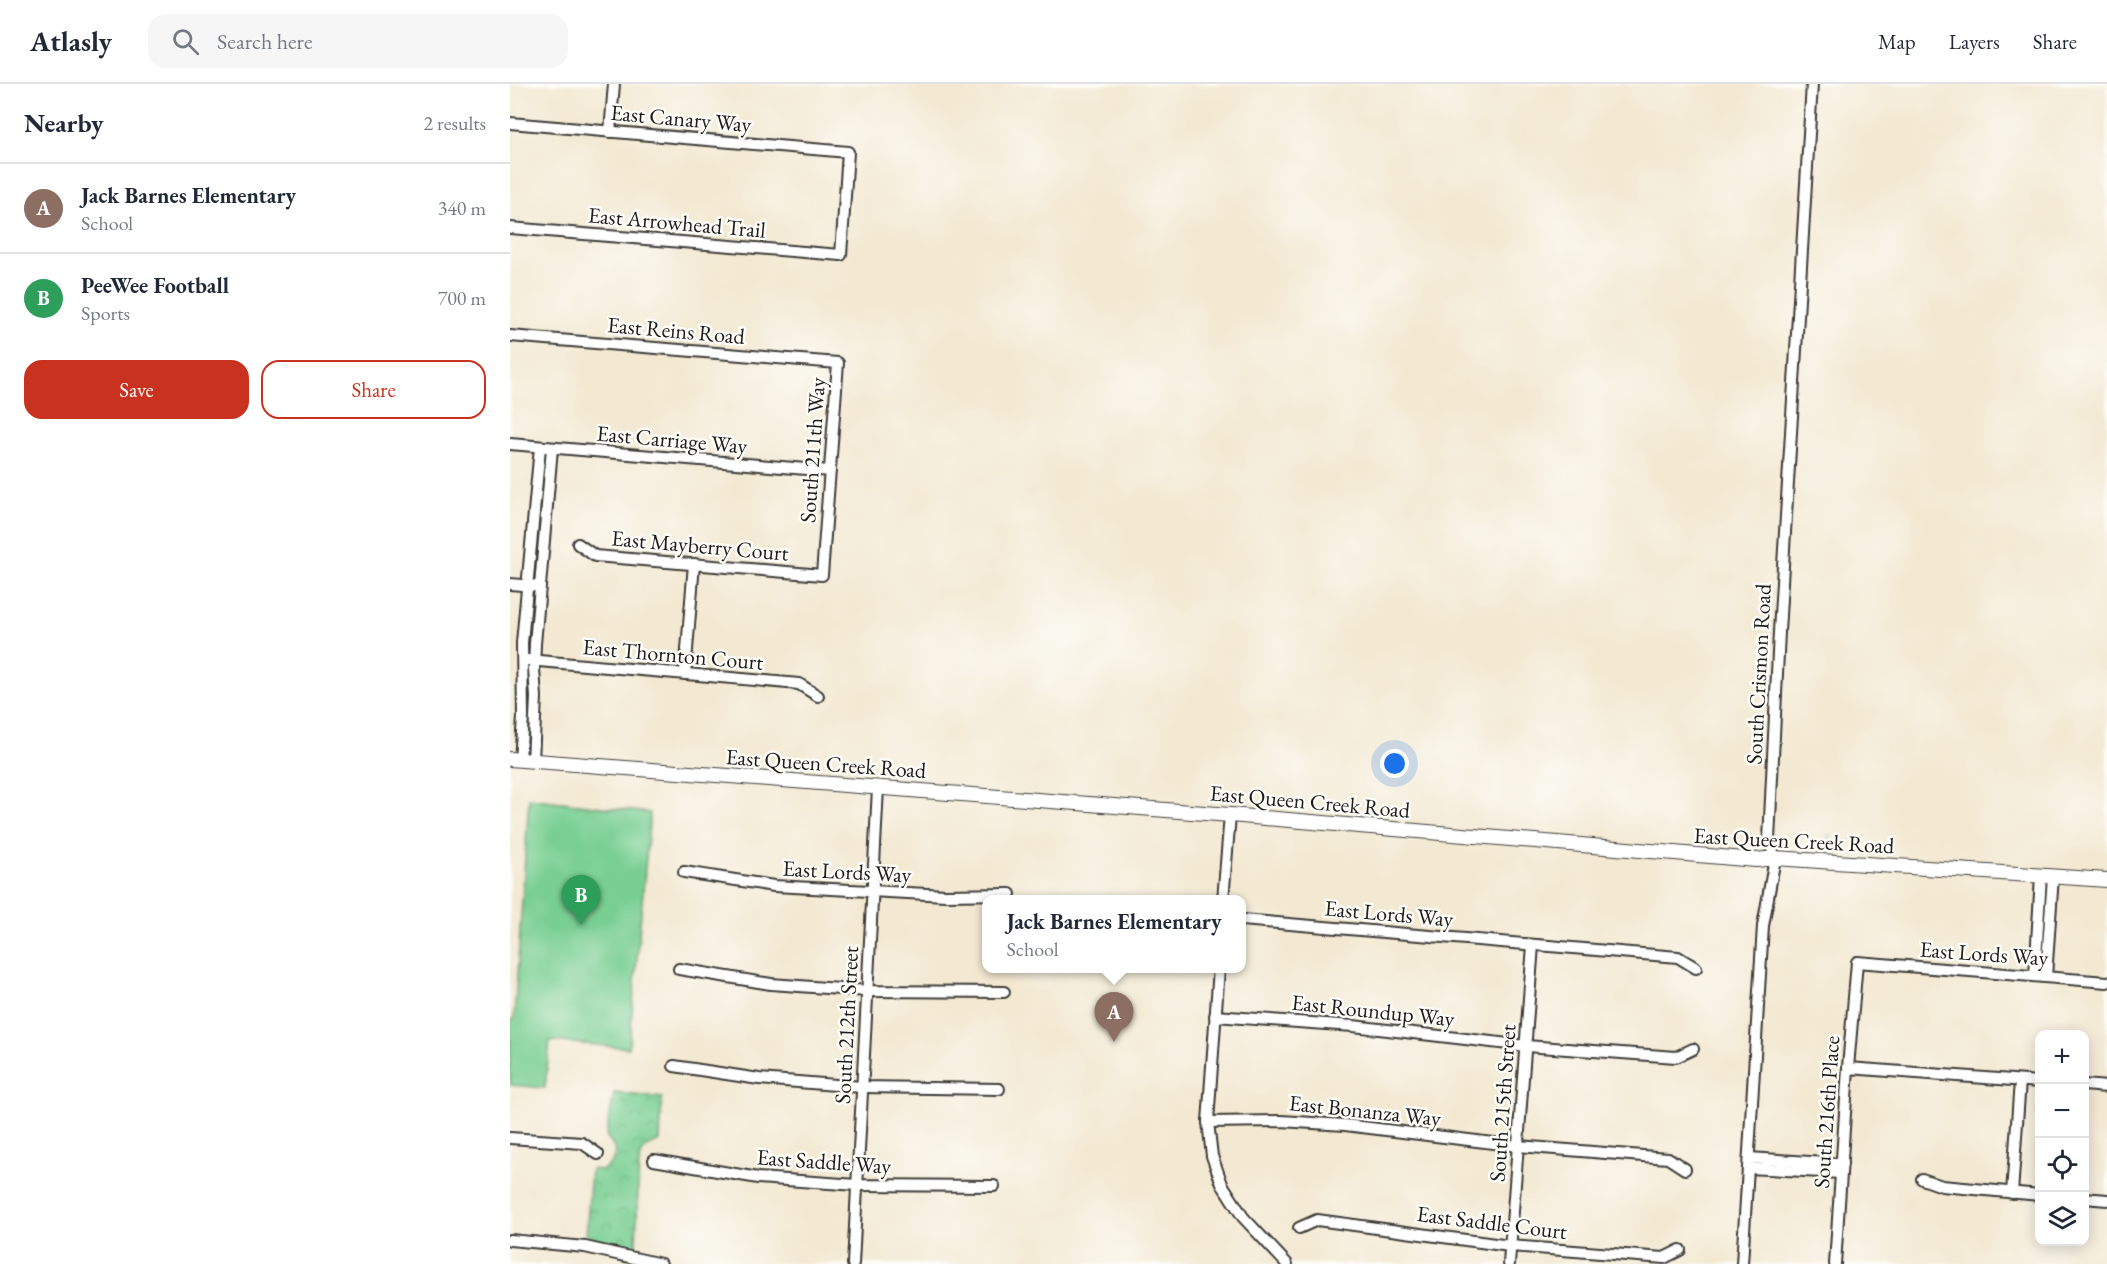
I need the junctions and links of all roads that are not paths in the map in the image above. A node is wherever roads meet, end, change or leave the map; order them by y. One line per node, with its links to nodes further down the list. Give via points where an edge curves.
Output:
1 (614, 84): 4 (street)
2 (1812, 84): 26 (street, South Crismon Road, via 1779,632 1770,840)
3 (510, 123): 4 (street, East Canary Way)
4 (610, 132): 6 (street, East Canary Way, via 848,152)
5 (510, 228): 6 (street, East Arrowhead Trail)
6 (841, 255)
7 (510, 336): 8 (street, East Reins Road)
8 (838, 363): 12 (street, South 211th Way)
9 (510, 444): 10 (street, East Carriage Way)
10 (540, 447): 11 (street, East Carriage Way); 17 (street)
11 (552, 448): 12 (street, East Carriage Way); 18 (street)
12 (830, 471): 15 (street, South 211th Way)
13 (578, 544): 14 (street, East Mayberry Court, via 594,556)
14 (694, 564): 15 (street, East Mayberry Court); 21 (street)
15 (822, 575)
16 (510, 584): 17 (street)
17 (527, 586): 18 (street); 19 (street)
18 (540, 587): 20 (street)
19 (522, 660): 20 (street, East Thornton Court); 23 (street)
20 (534, 661): 21 (street, East Thornton Court); 23 (street, via 536,697)
21 (685, 674): 22 (street, East Thornton Court, via 799,684)
22 (818, 696)
23 (521, 760): 24 (main road, East Queen Creek Road)
24 (878, 788): 25 (main road, East Queen Creek Road); 30 (street, South 212th Street)
25 (1230, 815): 26 (main road, East Queen Creek Road, via 1756,860); 32 (street)
26 (1774, 858): 28 (main road, East Queen Creek Road); 59 (street, South Crismon Road, via 1763,926)
27 (684, 872): 30 (street, East Lords Way, via 774,886)
28 (2047, 876): 29 (main road, East Queen Creek Road); 39 (street)
29 (2107, 880)
30 (872, 893): 31 (street, East Lords Way); 41 (street, South 212th Street)
31 (1010, 894)
32 (1223, 895)
33 (1246, 920): 34 (street, East Lords Way)
34 (1533, 945): 36 (street, East Lords Way, via 1678,957); 44 (street, South 215th Street)
35 (1857, 962): 39 (street, East Lords Way); 47 (street, South 216th Place)
36 (1696, 968)
37 (679, 969): 41 (street, via 771,984)
38 (1219, 973): 43 (street)
39 (2040, 977): 40 (street, East Lords Way)
40 (2107, 982)
41 (868, 991): 42 (street); 51 (street, South 212th Street)
42 (1004, 992)
43 (1215, 1016): 44 (street, East Roundup Way, via 1353,1026); 54 (street)
44 (1526, 1046): 45 (street, East Roundup Way, via 1676,1057); 56 (street, South 215th Street)
45 (1693, 1049)
46 (674, 1066): 51 (street, via 759,1079)
47 (1848, 1068): 48 (street); 60 (street, South 216th Place)
48 (2020, 1081): 49 (street); 65 (street)
49 (2035, 1082)
50 (2089, 1085): 52 (street)
51 (862, 1087): 53 (street); 63 (street, South 212th Street)
52 (2107, 1087)
53 (999, 1089)
54 (1208, 1122): 56 (street, East Bonanza Way, via 1345,1125); 75 (street, via 1212,1156 1222,1184 1243,1217)
55 (510, 1138): 57 (street, via 582,1143)
56 (1518, 1146): 61 (street, East Bonanza Way, via 1668,1158); 71 (street, South 215th Street)
57 (598, 1154)
58 (654, 1160): 63 (street, East Saddle Way, via 758,1178)
59 (1749, 1163): 60 (street); 77 (street, South Crismon Road)
60 (1841, 1168): 78 (street, South 216th Place)
61 (1685, 1169)
62 (1922, 1179): 65 (street, via 1942,1186)
63 (857, 1185): 64 (street, East Saddle Way); 74 (street, South 212th Street)
64 (993, 1186)
65 (2012, 1192): 66 (street)
66 (2035, 1194)
67 (2089, 1198): 68 (street)
68 (2107, 1200)
69 (1299, 1228): 71 (street, East Saddle Court, via 1317,1220)
70 (510, 1240): 73 (street, via 585,1247)
71 (1510, 1246): 72 (street, East Saddle Court, via 1664,1258); 76 (street, South 215th Street)
72 (1680, 1250)
73 (661, 1264)
74 (853, 1264)
75 (1287, 1264)
76 (1509, 1264)
77 (1743, 1264)
78 (1835, 1264)

